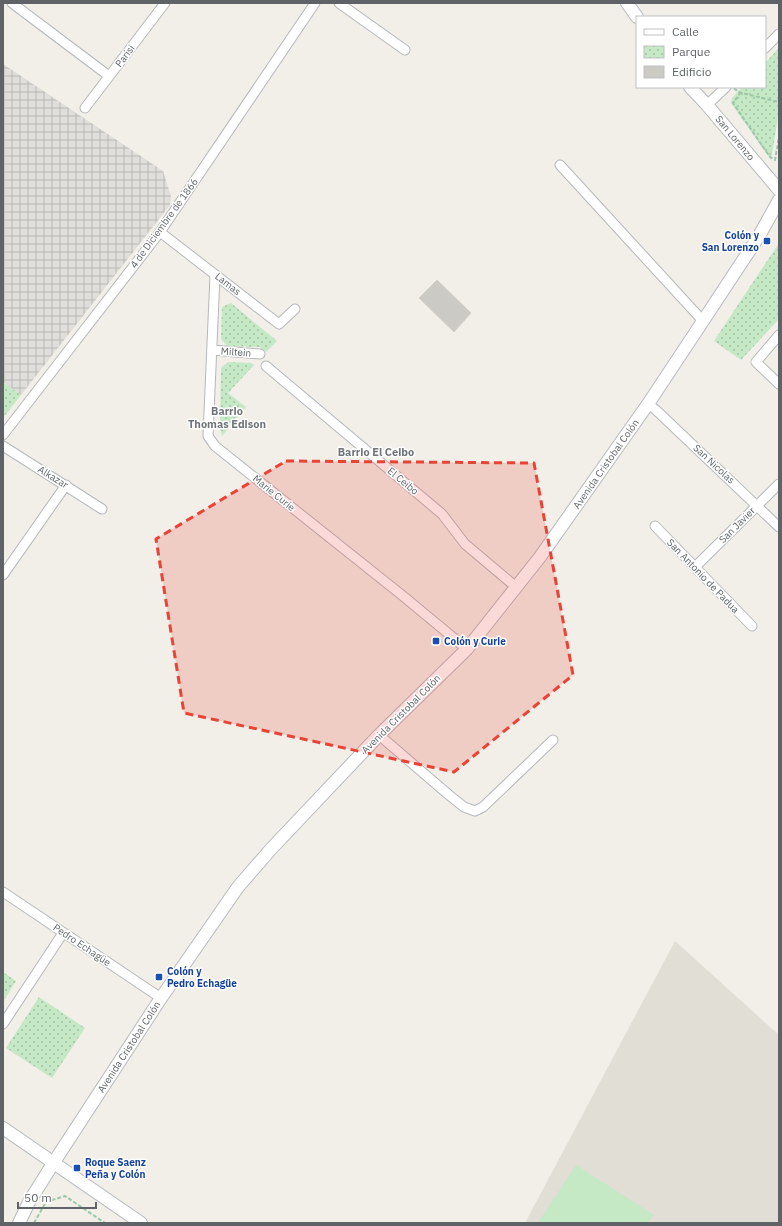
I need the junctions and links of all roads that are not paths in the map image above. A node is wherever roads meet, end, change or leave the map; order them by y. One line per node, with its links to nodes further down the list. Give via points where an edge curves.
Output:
1 (12, 3): 10 (street)
2 (165, 3): 10 (street, Parisi)
3 (315, 3): 18 (street, 4 de Diciembre de 1866)
4 (339, 3): 9 (street)
5 (627, 3): 6 (main road)
6 (636, 16)
7 (779, 34): 8 (street)
8 (766, 47)
9 (405, 50)
10 (109, 76): 14 (street, Parisi)
11 (691, 88): 13 (main road, San Lorenzo)
12 (725, 88): 13 (street)
13 (707, 105): 16 (main road, San Lorenzo)
14 (85, 108)
15 (560, 165): 21 (street)
16 (779, 190)
17 (779, 200): 21 (main road, Avenida Cristobal Colón, via 759,236)
18 (160, 232): 19 (street, Lamas); 28 (street, 4 de Diciembre de 1866)
19 (215, 274): 20 (street, Lamas, via 279,324); 23 (street, Marie Curie)
20 (295, 309)
21 (703, 321): 27 (main road, Avenida Cristobal Colón)
22 (779, 335): 26 (street, via 756,362)
23 (212, 350): 24 (street, Miltein); 40 (street, Marie Curie, via 208,436 216,446)
24 (260, 354)
25 (266, 366): 38 (street, El Ceibo, via 442,514 465,544)
26 (779, 384)
27 (648, 404): 32 (street, San Nicolas); 38 (main road, Avenida Cristobal Colón)
28 (3, 435)
29 (3, 446): 31 (street, Alkazar)
30 (779, 484): 32 (street, San Javier)
31 (66, 485): 33 (street, Alkazar); 37 (street)
32 (758, 505): 35 (street, San Nicolas); 36 (street, San Javier)
33 (102, 509)
34 (655, 526): 36 (street, San Antonio de Padua)
35 (779, 527)
36 (695, 567): 39 (street, San Antonio de Padua)
37 (3, 575)
38 (516, 587): 40 (main road, Avenida Cristobal Colón)
39 (752, 626)
40 (467, 649): 41 (main road, Avenida Cristobal Colón)
41 (379, 735): 42 (street, via 454,799 475,811 483,808); 45 (main road, Avenida Cristobal Colón, via 238,887)
42 (553, 740)
43 (3, 892): 44 (street, Pedro Echagüe)
44 (63, 933): 45 (street, Pedro Echagüe); 46 (street)
45 (161, 998): 48 (main road, Avenida Cristobal Colón)
46 (3, 1024)
47 (3, 1128): 48 (main road)
48 (54, 1162): 49 (main road, Avenida Cristobal Colón); 50 (main road)
49 (19, 1223)
50 (141, 1223)

